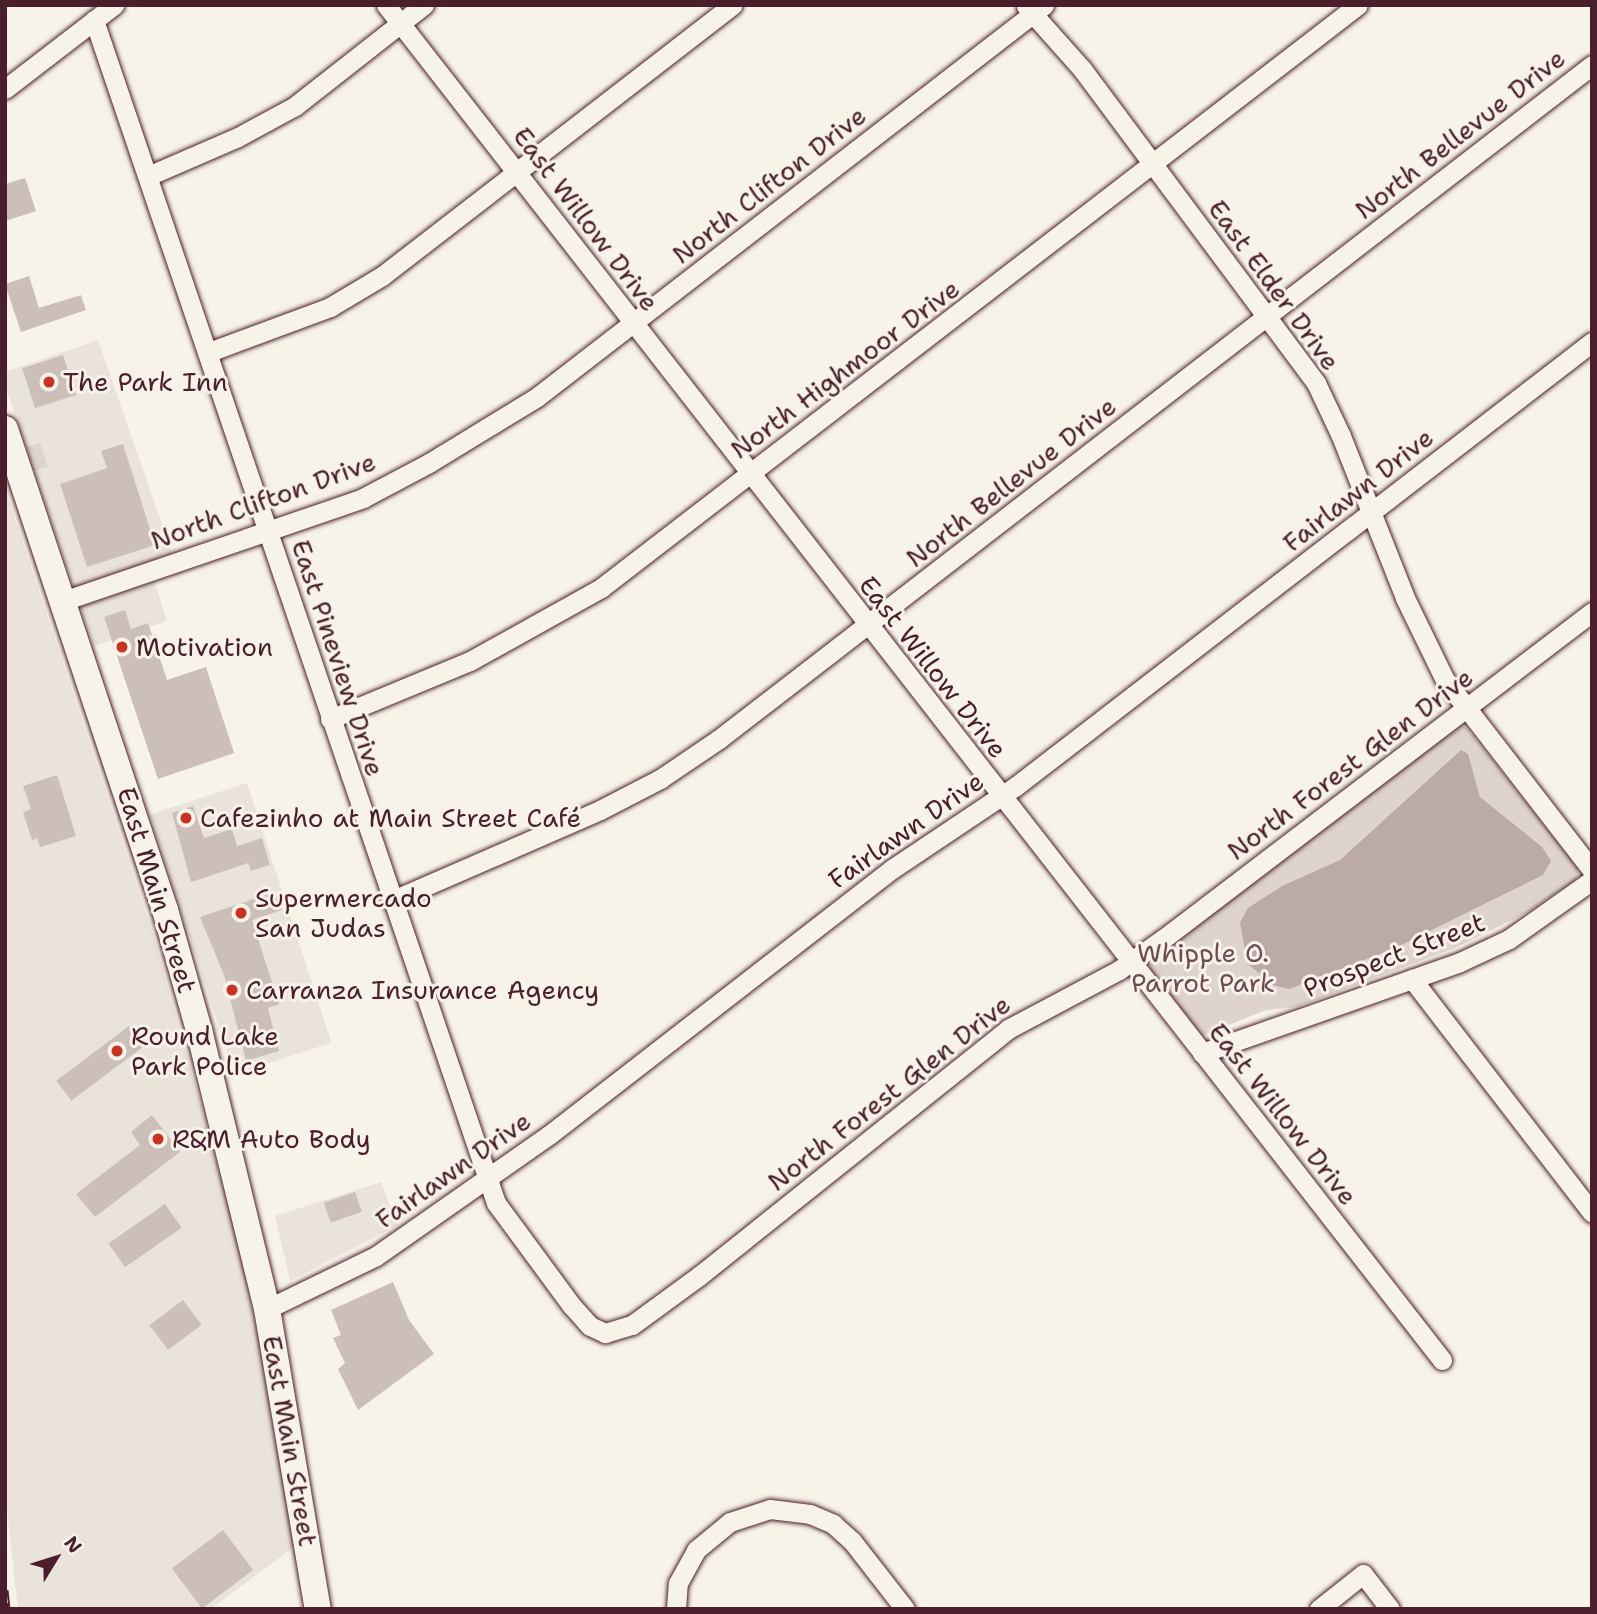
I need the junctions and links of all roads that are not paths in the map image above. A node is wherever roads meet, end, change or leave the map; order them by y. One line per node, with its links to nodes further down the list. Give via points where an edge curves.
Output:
1 (114, 5): 7 (street)
2 (386, 5): 8 (street, East Willow Drive)
3 (424, 5): 8 (street)
4 (733, 5): 12 (street)
5 (1358, 5): 11 (street, North Highmoor Drive)
6 (1034, 8): 11 (street, East Elder Drive); 15 (street, North Clifton Drive)
7 (94, 20): 10 (street); 13 (street, East Pineview Drive)
8 (400, 24): 12 (street, East Willow Drive); 13 (street, via 295,106)
9 (1592, 65): 14 (street, North Bellevue Drive)
10 (5, 89)
11 (1153, 165): 14 (street, East Elder Drive); 19 (street, North Highmoor Drive)
12 (517, 169): 15 (street, East Willow Drive); 17 (street, via 433,240 330,307)
13 (148, 176): 17 (street, East Pineview Drive)
14 (1268, 316): 20 (street, East Elder Drive, via 1316,383); 24 (street, North Bellevue Drive)
15 (632, 324): 19 (street, East Willow Drive); 21 (street, North Clifton Drive, via 537,397 429,463 363,498)
16 (1592, 341): 20 (street, Fairlawn Drive)
17 (209, 352): 21 (street, East Pineview Drive)
18 (5, 429): 22 (main road, East Main Street)
19 (750, 475): 24 (street, East Willow Drive); 26 (street, North Highmoor Drive, via 601,588 530,631)
20 (1372, 513): 25 (street, East Elder Drive, via 1411,610 1445,680); 27 (street, Fairlawn Drive)
21 (268, 531): 22 (street, North Clifton Drive); 26 (street, East Pineview Drive)
22 (63, 601): 37 (main road, East Main Street, via 174,939)
23 (1592, 612): 25 (street, North Forest Glen Drive)
24 (868, 626): 27 (street, East Willow Drive); 30 (street, North Bellevue Drive, via 660,779 537,840)
25 (1466, 709): 28 (street, East Elder Drive); 31 (street, North Forest Glen Drive)
26 (330, 719): 30 (street, East Pineview Drive)
27 (1001, 796): 31 (street, East Willow Drive); 34 (street, Fairlawn Drive, via 892,869)
28 (1592, 870)
29 (1592, 880): 32 (street, Prospect Street, via 1509,939)
30 (391, 901): 34 (street, East Pineview Drive)
31 (1131, 962): 33 (street, East Willow Drive); 36 (street, North Forest Glen Drive, via 1008,1029 632,1325 605,1333 590,1326)
32 (1412, 979): 33 (street, Prospect Street); 35 (street)
33 (1202, 1053): 38 (street, East Willow Drive)
34 (488, 1180): 36 (street, East Pineview Drive, via 496,1203); 37 (street, Fairlawn Drive, via 376,1256)
35 (1592, 1213)
36 (564, 1295)
37 (267, 1309): 39 (main road, East Main Street)
38 (1441, 1360)
39 (318, 1609)
40 (676, 1609): 41 (street, via 678,1583 696,1549 730,1522 770,1509 810,1514 833,1524 852,1541)
41 (905, 1609)
42 (1319, 1609): 43 (street, via 1363,1574)
43 (1390, 1609)

